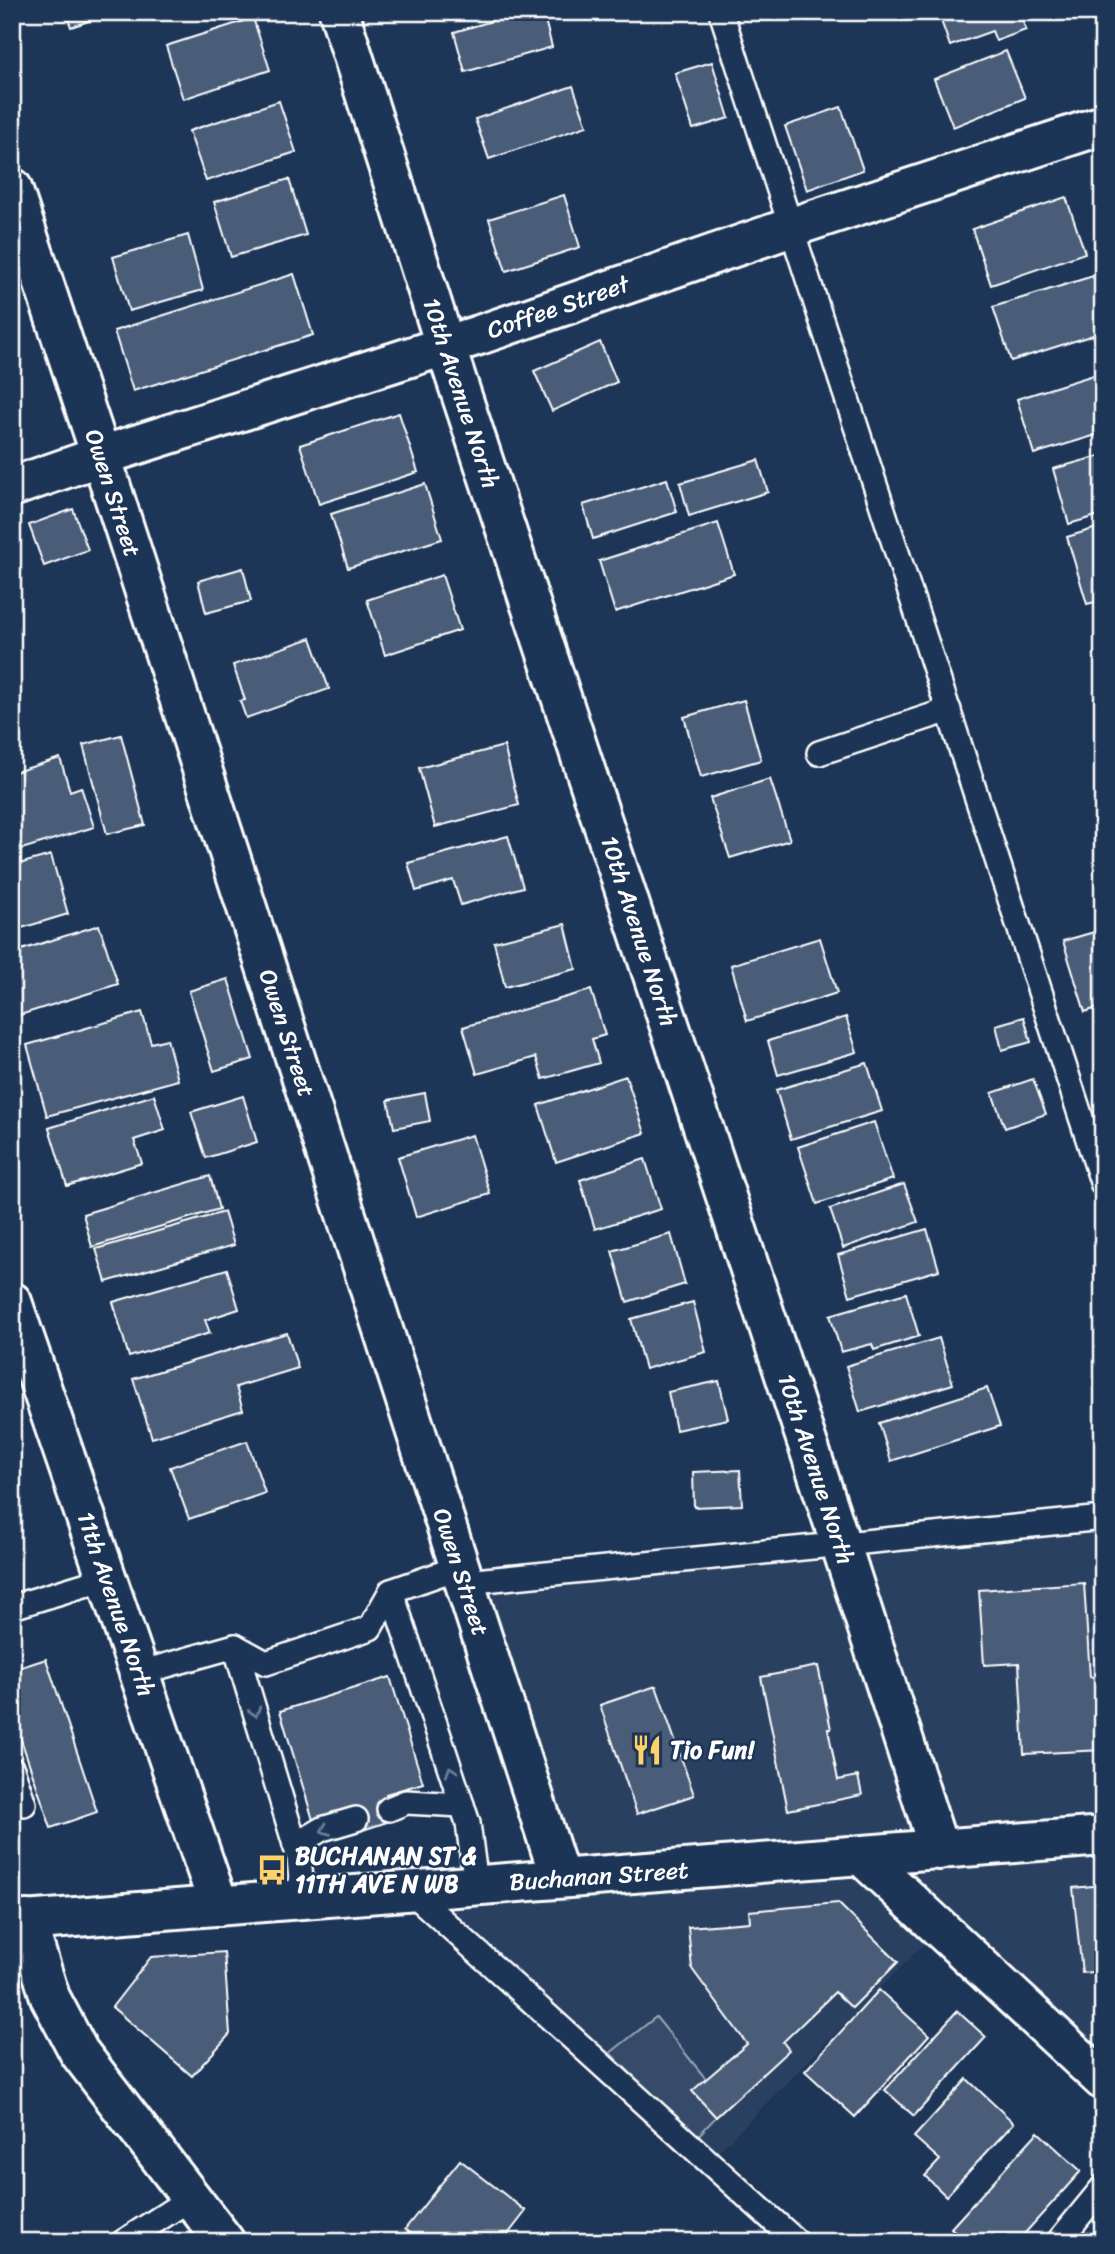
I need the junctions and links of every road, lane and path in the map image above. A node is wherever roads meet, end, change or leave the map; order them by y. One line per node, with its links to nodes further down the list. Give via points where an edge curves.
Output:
1 (339, 12): 6 (street, 10th Avenue North)
2 (721, 12): 5 (lane)
3 (1103, 125): 5 (street, Coffee Street)
4 (12, 188): 7 (street, Owen Street)
5 (792, 227): 6 (street, Coffee Street); 9 (lane)
6 (445, 345): 7 (street, Coffee Street); 14 (street, 10th Avenue North)
7 (101, 456): 8 (street, Coffee Street); 15 (street, Owen Street)
8 (12, 487)
9 (948, 710): 10 (lane); 11 (lane)
10 (818, 753)
11 (1103, 1185)
12 (12, 1302): 16 (street, 11th Avenue North)
13 (1103, 1518): 14 (lane)
14 (842, 1545): 15 (lane); 28 (street, 10th Avenue North)
15 (462, 1575): 17 (lane); 30 (street, Owen Street)
16 (107, 1578): 18 (lane); 20 (street, 11th Avenue North)
17 (391, 1591): 19 (lane, via 370,1628 267,1663); 23 (lane, one-way to 17)
18 (12, 1607)
19 (235, 1646): 20 (lane); 27 (lane, one-way to 27)
20 (139, 1673): 34 (street, 11th Avenue North)
21 (12, 1769): 22 (lane)
22 (24, 1804)
23 (462, 1805): 24 (lane, via 406,1802); 31 (lane)
24 (389, 1809)
25 (356, 1819): 27 (lane, one-way to 27, via 322,1829)
26 (1103, 1836): 28 (street, Buchanan Street)
27 (295, 1845): 33 (lane)
28 (939, 1850): 29 (street, Buchanan Street)
29 (862, 1856): 30 (street, Buchanan Street); 36 (street)
30 (560, 1878): 31 (street, Buchanan Street)
31 (476, 1885): 32 (street, Buchanan Street)
32 (408, 1890): 33 (street, Buchanan Street); 41 (lane)
33 (303, 1899): 34 (street, Buchanan Street)
34 (219, 1906): 35 (street, Buchanan Street)
35 (19, 1921): 38 (street, via 79,2052)
36 (1103, 2080)
37 (1103, 2187): 42 (lane)
38 (191, 2198): 39 (lane); 40 (street)
39 (123, 2242)
40 (225, 2242)
41 (797, 2242)
42 (1058, 2242)

